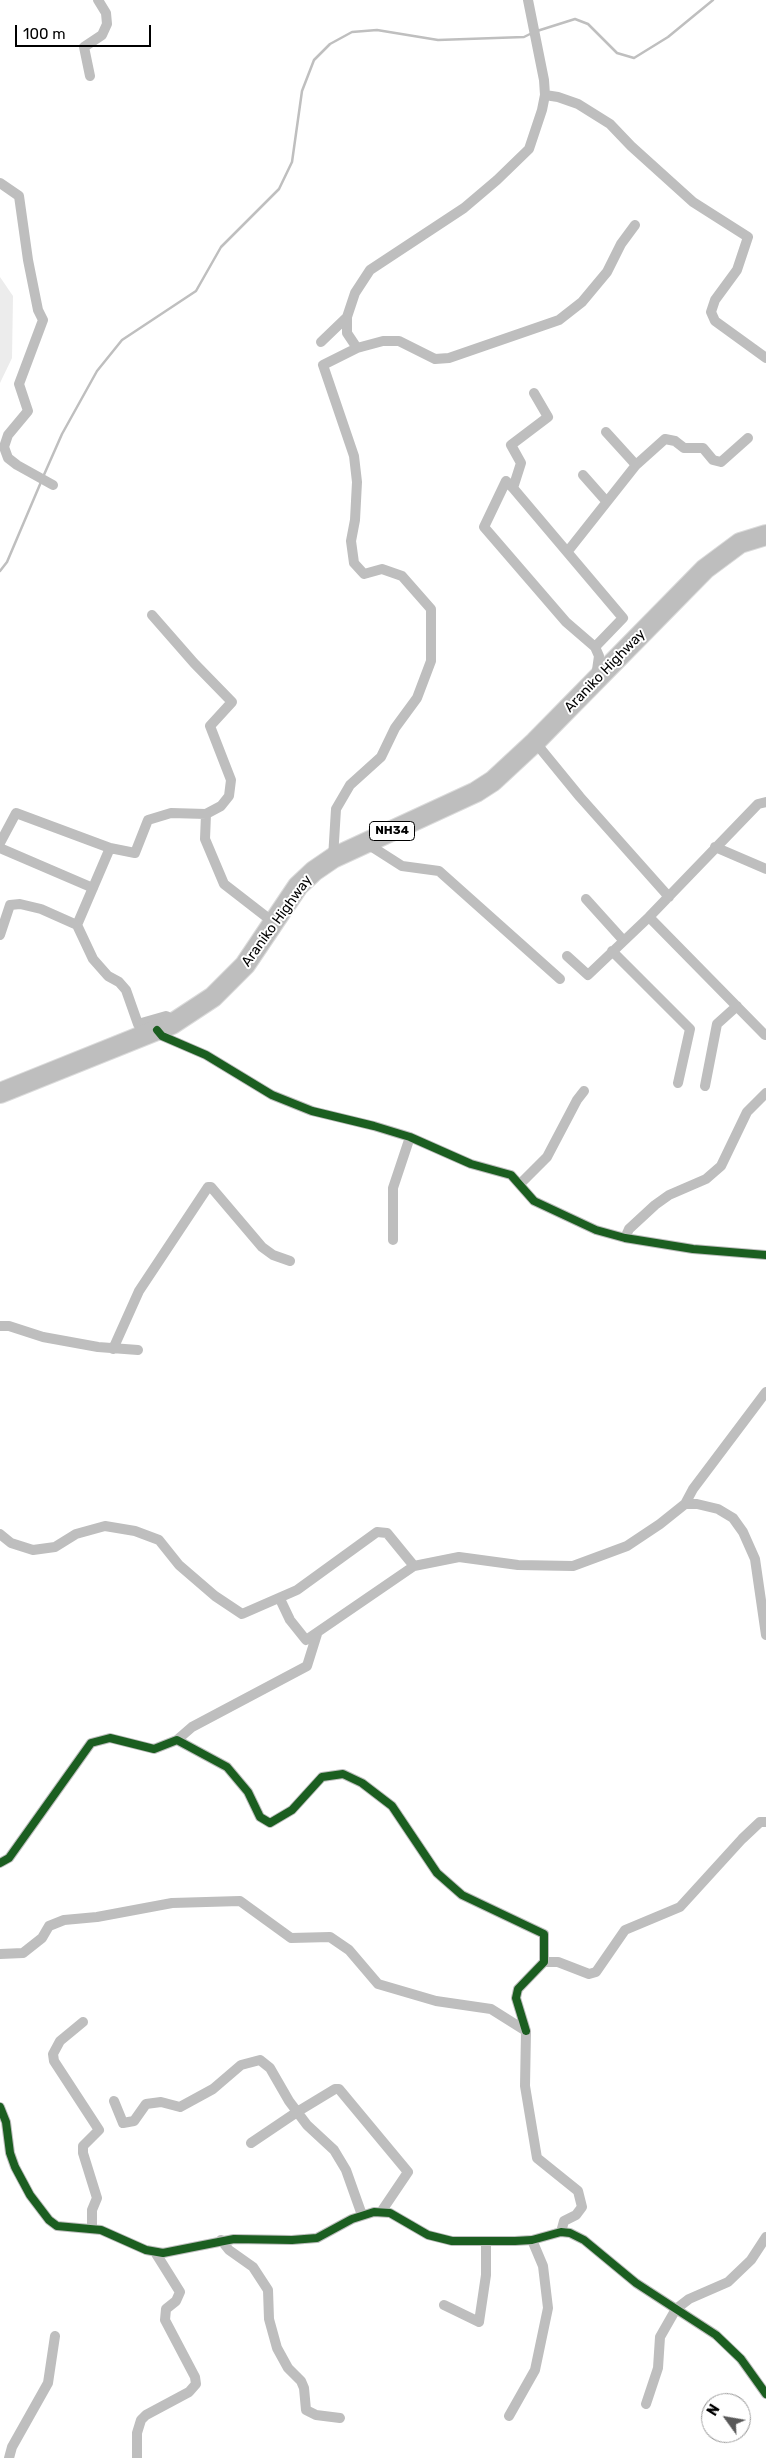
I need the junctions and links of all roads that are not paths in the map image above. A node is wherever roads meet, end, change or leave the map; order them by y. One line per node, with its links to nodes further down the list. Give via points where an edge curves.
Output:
1 (98, 0): 3 (street, via 106,13 107,24 102,35 84,47)
2 (528, 0): 4 (street)
3 (90, 76)
4 (545, 95): 7 (street, via 529,149 464,208 370,270 355,293); 10 (street, via 590,111 610,124 694,202 748,237 737,270 715,300 711,312 715,321)
5 (0, 183): 16 (street, via 19,196 28,260 43,320 19,384 28,412 8,435 4,447 8,458 17,465)
6 (635, 225): 9 (street, via 607,272 582,302 559,320 450,358 435,359 399,341)
7 (347, 317): 8 (street); 9 (street, via 347,334)
8 (321, 342)
9 (357, 348): 32 (street, via 323,365 354,456 357,482 351,541 354,563 364,574 382,569 402,576 431,609 431,661 417,698 395,728 380,757 350,785 336,810)
10 (766, 358)
11 (534, 394): 17 (street, via 548,418 511,445 522,463)
12 (606, 432): 14 (street)
13 (748, 438): 14 (street, via 721,462 713,460 703,448 684,448 676,441 665,439)
14 (636, 465): 18 (street)
15 (583, 475): 18 (street)
16 (53, 485)
17 (513, 488): 20 (street); 22 (street, via 506,481 484,527 566,622)
18 (606, 501): 20 (street)
19 (766, 535): 23 (highway, Araniko Highway / NH34, via 740,543 724,553)
20 (568, 551): 22 (street, via 623,618)
21 (152, 615): 26 (street, via 232,702 210,726 231,780 229,796 222,806)
22 (594, 647): 23 (street, via 598,656)
23 (596, 681): 24 (highway, Araniko Highway / NH34)
24 (535, 742): 28 (highway, Araniko Highway / NH34, via 493,781 476,792); 35 (street)
25 (766, 802): 29 (street, via 758,804)
26 (206, 814): 31 (street, via 171,813 148,820 135,853); 38 (street, via 206,839 224,884)
27 (0, 843): 31 (street, via 16,812)
28 (366, 843): 32 (highway, Araniko Highway / NH34); 44 (street, via 402,866 439,871)
29 (715, 847): 33 (street); 35 (street)
30 (0, 848): 34 (street)
31 (110, 848): 34 (street)
32 (333, 858): 38 (highway, Araniko Highway / NH34, via 298,886)
33 (766, 869)
34 (93, 888): 39 (street)
35 (669, 896): 37 (street)
36 (586, 900): 41 (street)
37 (649, 917): 41 (street); 45 (street)
38 (273, 922): 46 (highway, Araniko Highway / NH34, via 260,945 235,976 213,997)
39 (77, 925): 40 (street, via 41,909 10,905); 46 (street, via 93,959 126,990 138,1024 166,1016 170,1018)
40 (0, 935)
41 (623, 940): 42 (street)
42 (612, 950): 43 (street, via 588,975); 48 (street, via 690,1029)
43 (567, 956)
44 (560, 979)
45 (737, 1006): 47 (street); 49 (street, via 717,1024)
46 (165, 1027): 51 (highway, Araniko Highway / NH34); 53 (street, via 162,1036 206,1055 272,1095 321,1113)
47 (765, 1035)
48 (678, 1083)
49 (705, 1086)
50 (584, 1091): 54 (street, via 547,1156)
51 (0, 1093)
52 (766, 1093): 55 (street, via 747,1112 721,1166 706,1179 669,1195 655,1205 629,1229)
53 (410, 1137): 54 (street, via 471,1164 511,1175); 56 (street, via 394,1188)
54 (520, 1184): 55 (street, via 534,1202 546,1209)
55 (625, 1238): 57 (street, via 693,1249)
56 (393, 1240)
57 (766, 1255)
58 (290, 1261): 60 (street, via 262,1247 208,1187 139,1291)
59 (0, 1326): 60 (street, via 55,1340)
60 (113, 1349): 61 (street)
61 (138, 1350)
62 (766, 1392): 63 (street)
63 (685, 1504): 65 (street, via 627,1546 573,1566 518,1565 459,1557); 68 (street, via 718,1509 733,1518 743,1532 755,1559)
64 (0, 1534): 66 (street, via 11,1543 33,1550 54,1547 76,1534 105,1526 135,1531 159,1540 179,1566 242,1614)
65 (414, 1566): 66 (street, via 386,1534 377,1532 333,1566); 67 (street)
66 (280, 1599): 67 (street, via 290,1620 306,1640)
67 (317, 1634): 69 (street, via 307,1666 192,1727)
68 (766, 1635)
69 (177, 1740): 71 (street, via 154,1749 110,1738 91,1743 9,1858); 73 (street, via 227,1767 248,1792 260,1817 270,1823 292,1810 322,1777 343,1774 362,1783 392,1806 437,1874 462,1895 544,1934)
70 (766, 1822): 73 (street, via 760,1822 680,1907 626,1930 596,1972 589,1974 558,1962)
71 (0, 1863)
72 (0, 1954): 75 (street, via 23,1952 42,1938 49,1926 64,1920 172,1903 240,1901 292,1938 330,1937 350,1950 378,1984 436,2001 491,2009)
73 (544, 1962): 75 (street, via 518,1990 516,1998)
74 (83, 2022): 82 (street, via 60,2041 52,2054 99,2130 83,2146 98,2198 92,2210)
75 (526, 2031): 83 (street, via 525,2086 537,2158 578,2191 582,2207 576,2216 564,2221)
76 (114, 2101): 78 (street, via 123,2123 134,2121 146,2104 161,2102 180,2107 213,2089 241,2065 260,2060 270,2068)
77 (1, 2110): 82 (street, via 15,2167 42,2212 57,2226)
78 (297, 2112): 79 (street); 80 (street, via 335,2089 339,2088 344,2093 408,2172); 81 (street, via 334,2150 346,2170)
79 (251, 2143)
80 (381, 2212): 81 (street); 87 (street, via 441,2239)
81 (362, 2215): 85 (street, via 317,2238)
82 (92, 2229): 88 (street, via 110,2232)
83 (561, 2232): 86 (street); 90 (street, via 584,2240 636,2283)
84 (766, 2238): 90 (street, via 751,2260 728,2282 689,2299)
85 (221, 2240): 88 (street, via 171,2252); 95 (street, via 252,2267 268,2290 269,2319 277,2348 288,2368 301,2381 306,2410 316,2415)
86 (532, 2240): 87 (street); 94 (street, via 543,2266 548,2308 535,2370)
87 (486, 2241): 89 (street, via 486,2275 479,2322)
88 (155, 2252): 97 (street, via 180,2292 176,2302 166,2309 165,2320 196,2384 189,2392 141,2420 137,2433)
89 (444, 2305)
90 (676, 2310): 92 (street, via 729,2346); 93 (street, via 660,2337 658,2368)
91 (55, 2336): 96 (street, via 48,2383)
92 (766, 2394)
93 (646, 2404)
94 (509, 2416)
95 (340, 2418)
96 (9, 2458)
97 (137, 2458)

